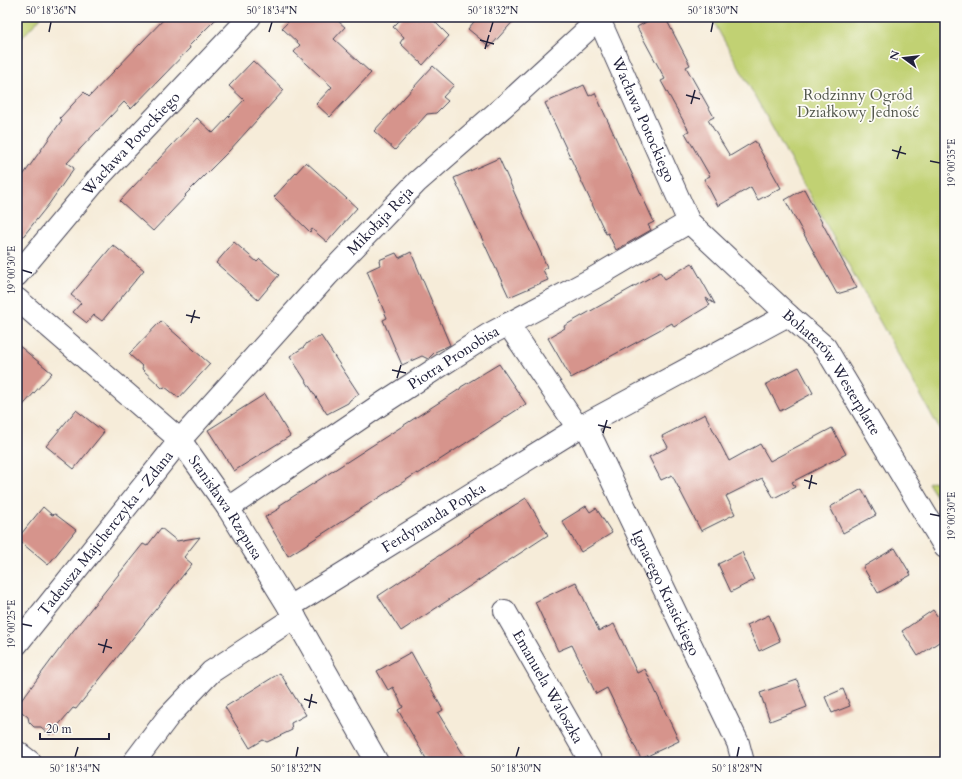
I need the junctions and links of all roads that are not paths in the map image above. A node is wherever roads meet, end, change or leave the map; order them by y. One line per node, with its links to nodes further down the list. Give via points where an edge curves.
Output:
1 (250, 17): 4 (street, Wacława Potockiego, via 99,177)
2 (598, 18): 3 (street, Wacława Potockiego); 9 (street, Mikołaja Reja, via 417,182 327,276)
3 (689, 222): 6 (street, Bohaterów Westerplatte); 7 (street, Piotra Pronobisa, via 594,278)
4 (17, 275)
5 (17, 299): 9 (street, Stanisława Rzepusa)
6 (788, 315): 8 (street, Ferdynanda Popka); 11 (street, Bohaterów Westerplatte, via 825,347)
7 (508, 324): 8 (street, Ignacego Krasickiego); 10 (street, Piotra Pronobisa, via 386,401)
8 (582, 426): 13 (street, Ferdynanda Popka); 20 (street, Ignacego Krasickiego, via 738,743)
9 (180, 440): 10 (street, Stanisława Rzepusa); 14 (street, Tadeusza Majcherczyka - Zdana)
10 (228, 508): 13 (street, Stanisława Rzepusa)
11 (945, 547)
12 (505, 611): 19 (street, Emanuela Waloszka)
13 (292, 612): 17 (street, Ferdynanda Popka, via 211,672 168,717); 18 (street, Stanisława Rzepusa)
14 (17, 644)
15 (17, 752): 16 (street)
16 (30, 762)
17 (134, 762)
18 (377, 762)
19 (592, 762)
20 (743, 762)

